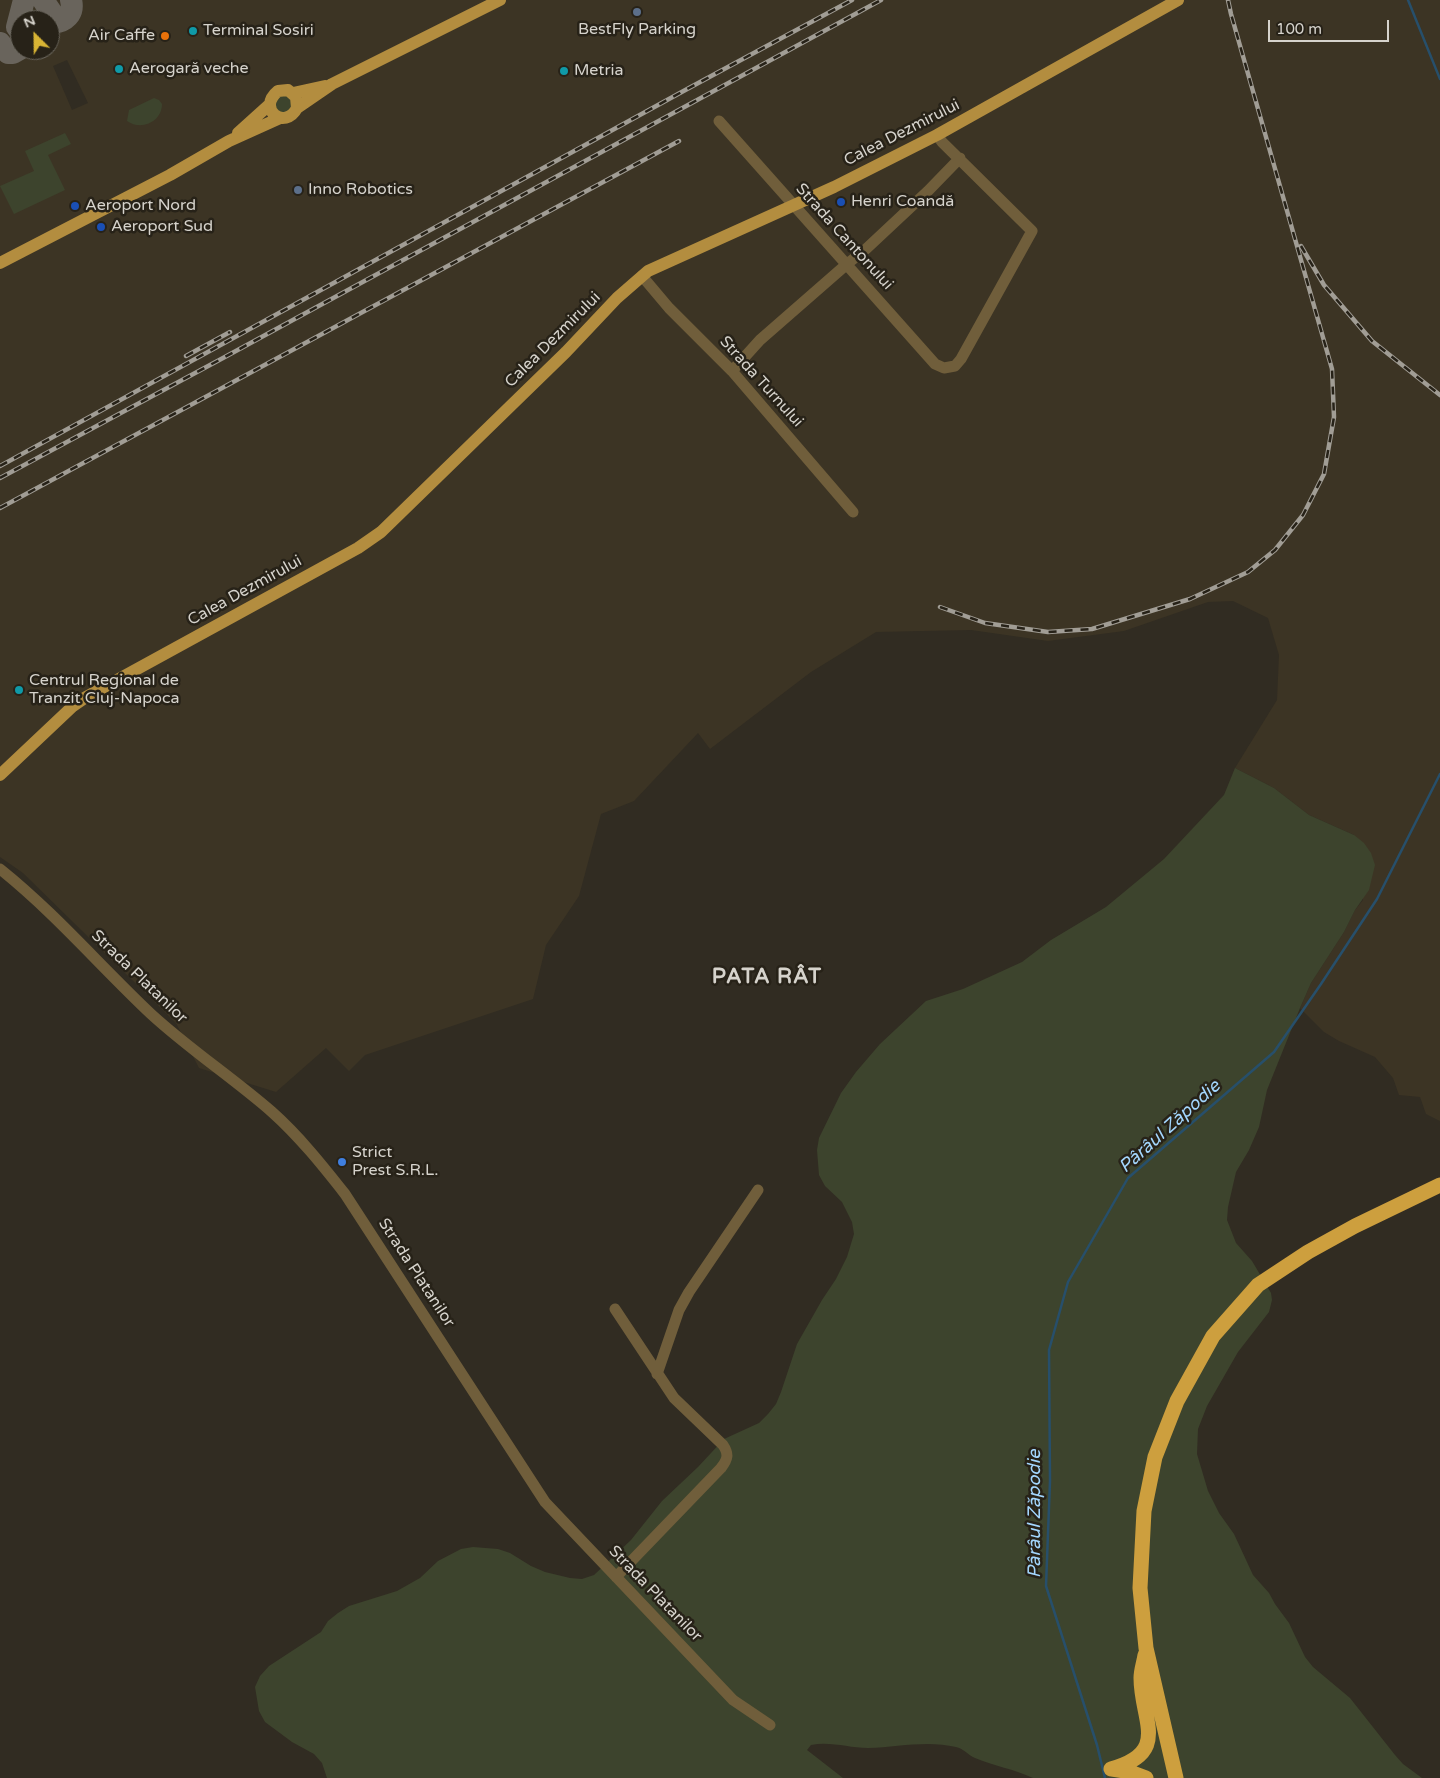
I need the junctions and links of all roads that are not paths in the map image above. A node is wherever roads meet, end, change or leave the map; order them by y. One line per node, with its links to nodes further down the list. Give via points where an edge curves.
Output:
1 (500, 0): 3 (main road)
2 (1178, 0): 9 (main road, Calea Dezmirului)
3 (332, 84): 4 (main road); 6 (main road)
4 (293, 93): 5 (main road, via 278,91 270,99); 6 (main road)
5 (270, 105): 7 (main road); 10 (main road)
6 (297, 108): 7 (main road, via 290,117)
7 (280, 118): 10 (main road)
8 (720, 121): 12 (street, Strada Cantonului)
9 (937, 135): 11 (street); 12 (main road, Calea Dezmirului)
10 (229, 141): 13 (main road)
11 (960, 158): 14 (street); 14 (street, Strada Cantonului, via 1032,231 955,366 944,368 935,364)
12 (795, 205): 14 (street, Strada Cantonului); 15 (main road, Calea Dezmirului)
13 (0, 263)
14 (847, 264): 16 (street, via 760,340)
15 (642, 276): 16 (street, Strada Turnului); 18 (main road, Calea Dezmirului, via 381,532 358,548 86,697)
16 (732, 371): 17 (street, Strada Turnului)
17 (853, 512)
18 (0, 775)
19 (0, 869): 24 (street, Strada Platanilor, via 30,892 150,1012 272,1113 320,1162 345,1194 545,1502)
20 (1440, 1185): 25 (highway, via 1308,1252 1258,1285 1213,1336 1177,1401 1155,1458 1144,1511 1140,1588)
21 (758, 1190): 23 (street, via 688,1292)
22 (615, 1309): 23 (street)
23 (657, 1374): 24 (street, via 684,1408 723,1445 727,1459)
24 (616, 1577): 26 (street, Strada Platanilor, via 733,1700)
25 (1146, 1648): 27 (highway, via 1141,1677 1148,1740 1145,1750); 29 (highway)
26 (770, 1725)
27 (1117, 1773): 28 (highway, via 1130,1772)
28 (1146, 1778)
29 (1176, 1778)

